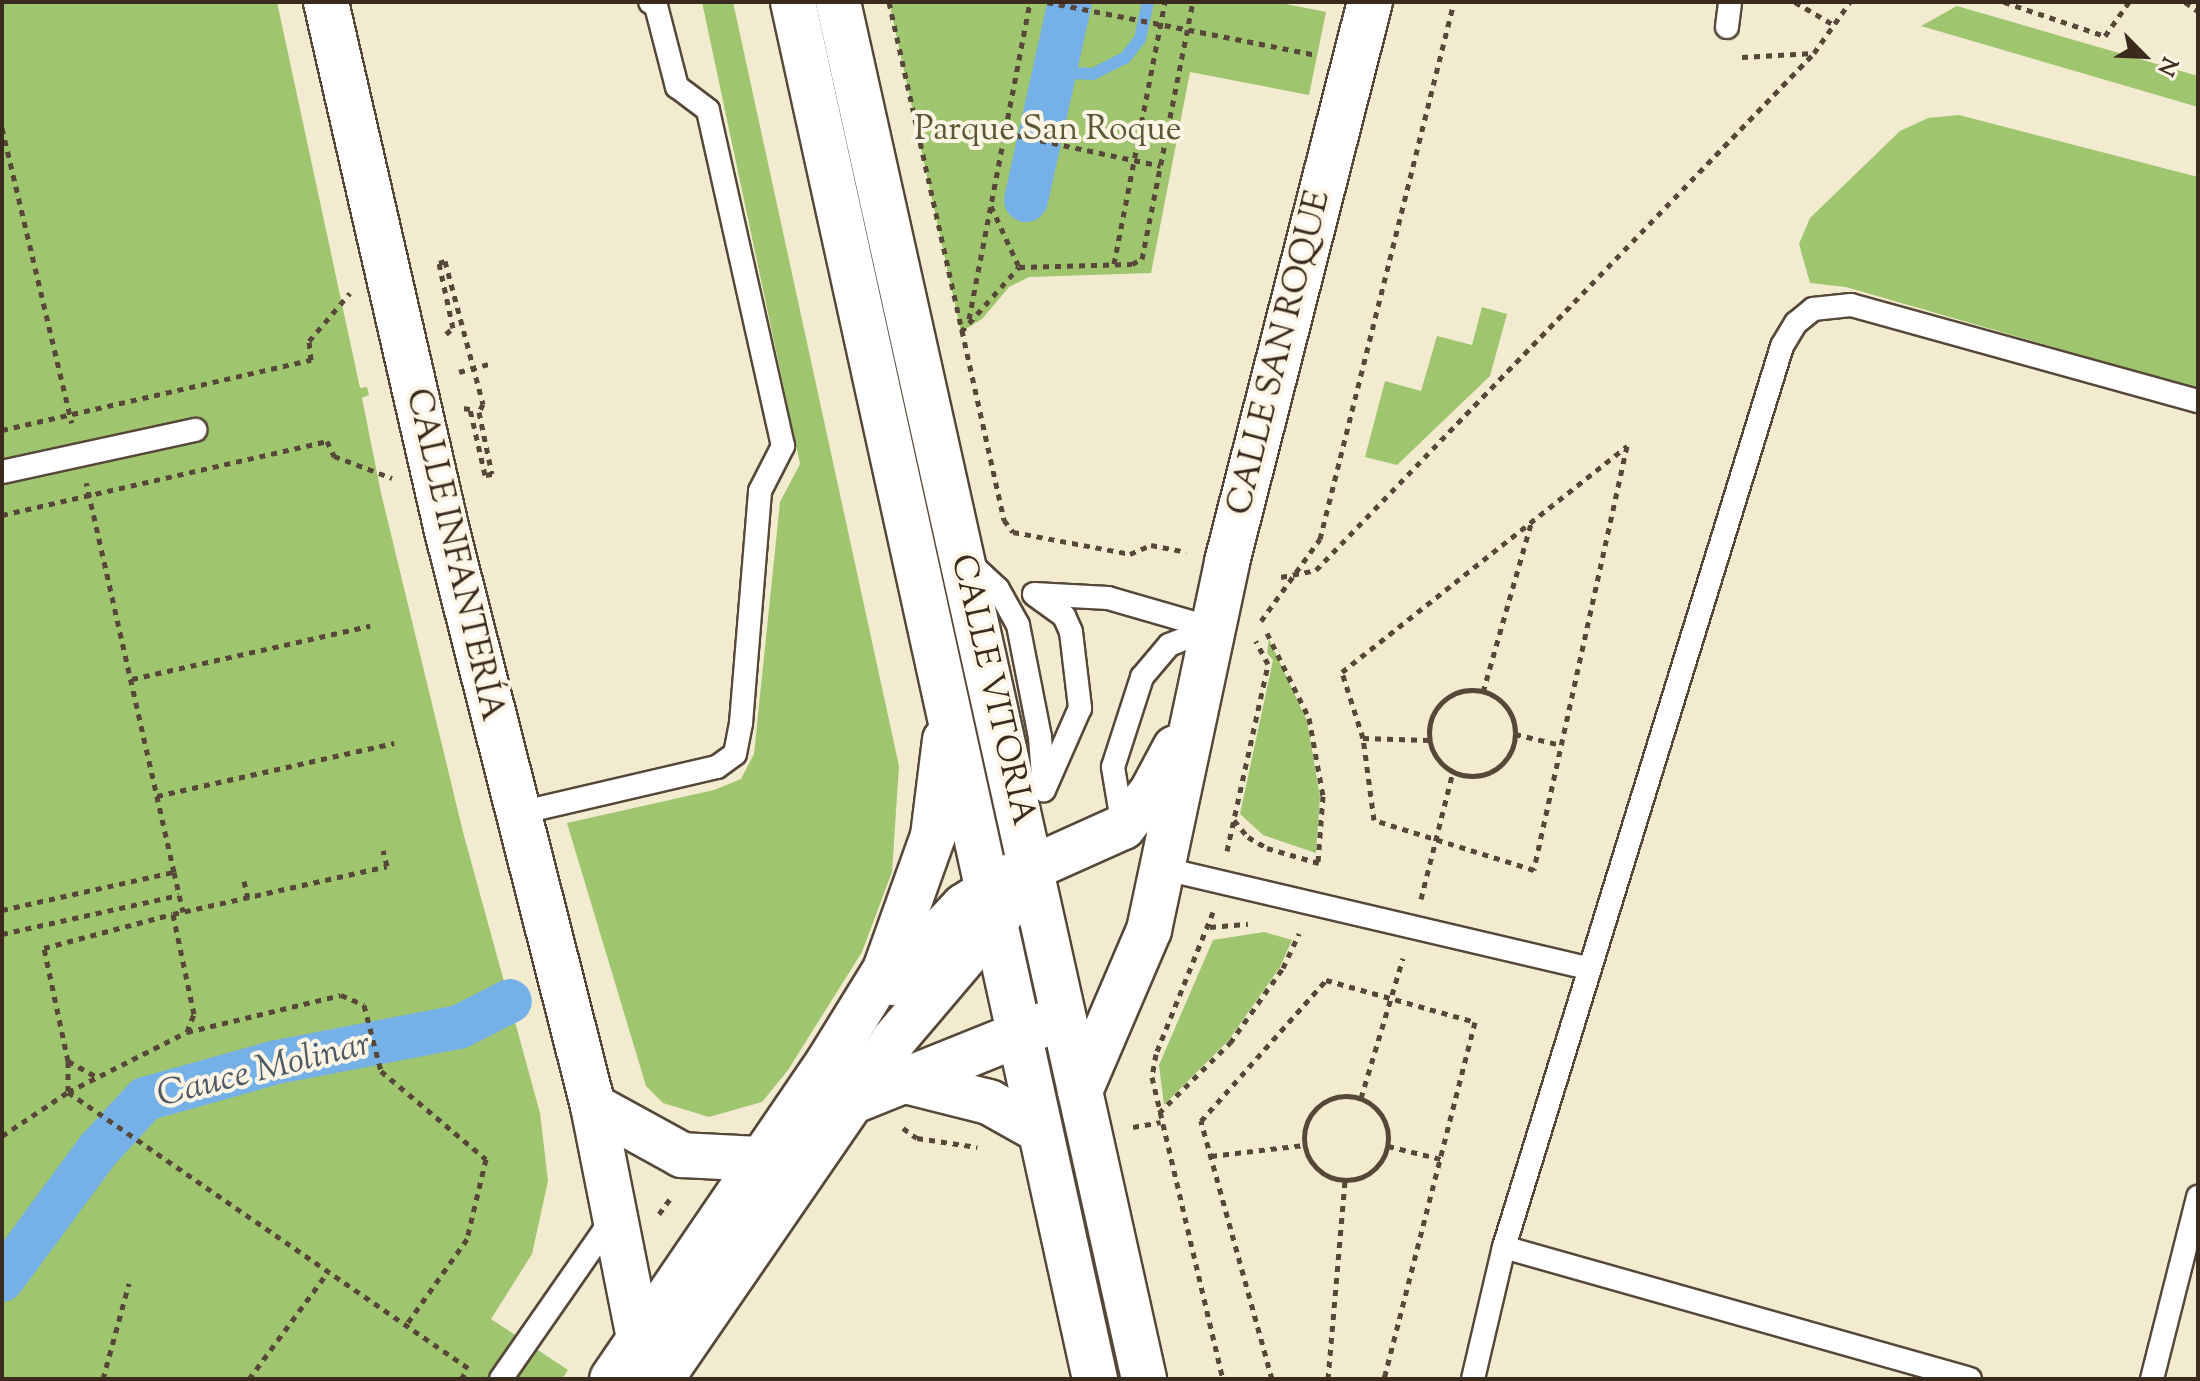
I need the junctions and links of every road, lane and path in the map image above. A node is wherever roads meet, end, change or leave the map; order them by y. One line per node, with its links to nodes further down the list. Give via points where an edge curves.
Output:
1 (326, 2): 72 (main road, CALLE INFANTERÍA)
2 (650, 2): 72 (lane, via 656,6 677,87 708,110 783,446 760,491 741,723 735,754 717,767)
3 (793, 2): 63 (main road, CALLE VITORIA)
4 (838, 2): 51 (main road, CALLE VITORIA)
5 (889, 2): 35 (path)
6 (1030, 2): 27 (path)
7 (1047, 2): 19 (path)
8 (1165, 2): 19 (path)
9 (1193, 2): 22 (path)
10 (1370, 2): 59 (main road, CALLE SAN ROQUE)
11 (1454, 2): 54 (path, via 1332,497 1320,539)
12 (1730, 2): 21 (lane)
13 (1795, 2): 20 (path)
14 (1850, 2): 20 (path)
15 (2004, 2): 16 (path, via 2105,36)
16 (2129, 2)
17 (2185, 2): 18 (path)
18 (2198, 11)
19 (1160, 24): 22 (path); 28 (path)
20 (1834, 25): 23 (path)
21 (1727, 27)
22 (1187, 29): 24 (path); 29 (path)
23 (1814, 53): 25 (path); 54 (path, via 1344,542 1316,570)
24 (1317, 55)
25 (1734, 58)
26 (2, 128): 42 (path)
27 (1005, 133): 28 (path); 30 (path)
28 (1134, 161): 29 (path); 31 (path)
29 (1161, 166): 31 (path, via 1142,259)
30 (990, 204): 32 (path); 34 (path)
31 (1114, 264): 32 (path)
32 (1019, 267): 34 (path)
33 (353, 289): 42 (path, via 309,341 311,360)
34 (969, 319): 35 (path)
35 (961, 332): 52 (path, via 999,506 1013,532 1130,554 1151,545)
36 (446, 335): 38 (path, via 453,328 439,263 445,261)
37 (493, 363): 38 (path)
38 (475, 368): 39 (path); 41 (path, via 492,474 485,475 470,409)
39 (459, 372)
40 (2198, 401): 88 (lane, via 1851,305 1813,309 1796,323 1782,346)
41 (462, 408)
42 (70, 414): 43 (path); 45 (path)
43 (2, 430)
44 (195, 430): 45 (lane)
45 (79, 454): 46 (lane); 48 (path)
46 (2, 472)
47 (396, 480): 48 (path, via 334,456 327,441)
48 (89, 494): 49 (path); 61 (path)
49 (2, 515)
50 (1531, 522): 62 (path); 66 (path, via 1342,672); 69 (path, via 1627,446)
51 (959, 551): 55 (lane); 71 (main road, CALLE VITORIA)
52 (1195, 554)
53 (1281, 577): 54 (path)
54 (1298, 577): 60 (path, via 1253,632 1268,664 1234,819 1248,837 1267,848 1319,863 1323,796 1309,718)
55 (998, 589): 56 (lane); 57 (lane)
56 (1035, 595): 57 (lane, via 1019,611); 59 (lane, via 1108,598); 71 (lane, via 1064,616 1071,632 1080,708)
57 (1018, 625): 71 (lane, via 1040,737)
58 (370, 626): 61 (path)
59 (1212, 628): 64 (main road, CALLE SAN ROQUE); 73 (lane, via 1169,645 1142,677 1113,767)
60 (1267, 633)
61 (132, 679): 70 (path)
62 (1483, 692): 65 (path, via 1506,707); 67 (path, via 1469,690 1443,701 1429,726)
63 (949, 705): 81 (main road, CALLE VITORIA); 93 (main road, via 933,836 921,881 885,970)
64 (1194, 705): 73 (main road, CALLE SAN ROQUE, via 1151,793); 78 (main road, CALLE SAN ROQUE)
65 (1515, 734): 67 (path, via 1505,761 1481,775 1467,776 1442,765); 69 (path)
66 (1363, 738): 67 (path); 69 (path, via 1374,820 1534,870)
67 (1429, 740)
68 (394, 743): 70 (path)
69 (1561, 745)
70 (157, 796): 76 (path)
71 (1034, 806): 75 (main road, CALLE VITORIA)
72 (515, 814): 100 (main road, CALLE INFANTERÍA)
73 (1115, 832): 75 (main road); 78 (main road)
74 (383, 850): 80 (path, via 387,866)
75 (1034, 867): 81 (main road); 90 (main road, CALLE VITORIA)
76 (174, 872): 79 (path); 82 (path)
77 (244, 881): 80 (path)
78 (1161, 883): 88 (lane); 89 (main road, CALLE SAN ROQUE)
79 (179, 895): 83 (path); 87 (path)
80 (248, 898): 83 (path)
81 (993, 903): 92 (main road, CALLE VITORIA); 93 (main road, via 936,935); 99 (main road)
82 (2, 910)
83 (183, 912): 84 (path)
84 (173, 914): 91 (path, via 194,1014); 94 (path, via 44,948)
85 (1209, 927): 101 (path, via 1156,1054 1152,1077)
86 (1299, 932): 101 (path, via 1283,968 1230,1043)
87 (2, 934)
88 (1587, 968): 112 (lane)
89 (1127, 983): 90 (main road, via 1095,1006); 97 (main road, CALLE SAN ROQUE)
90 (1064, 1018): 92 (main road); 97 (main road, CALLE VITORIA)
91 (187, 1032): 95 (path); 115 (path, via 341,995 364,1005 381,1071 486,1159 467,1239)
92 (1019, 1033): 96 (main road); 102 (main road, CALLE VITORIA)
93 (839, 1046): 107 (main road)
94 (68, 1061): 95 (path); 98 (path)
95 (96, 1076): 98 (path)
96 (905, 1081): 99 (main road); 102 (main road, via 989,1102)
97 (1080, 1091): 126 (main road, CALLE VITORIA)
98 (68, 1092): 103 (path); 113 (path)
99 (851, 1102): 124 (main road)
100 (593, 1106): 107 (main road, via 682,1155); 111 (main road, CALLE INFANTERÍA)
101 (1159, 1114): 127 (path)
102 (1039, 1130): 125 (main road, CALLE VITORIA)
103 (2, 1136)
104 (1304, 1145): 105 (path, via 1304,1130 1319,1105 1346,1096 1374,1106 1388,1131); 106 (path); 109 (path, via 1315,1169)
105 (1388, 1146): 108 (path); 109 (path, via 1376,1169)
106 (1211, 1156): 108 (path, via 1201,1121 1326,980 1475,1022); 128 (path)
107 (762, 1159): 116 (main road)
108 (1441, 1159): 130 (path)
109 (1345, 1181): 129 (path)
110 (2198, 1197): 133 (lane)
111 (615, 1214): 116 (main road, CALLE INFANTERÍA); 122 (lane)
112 (1504, 1247): 131 (lane); 132 (lane)
113 (328, 1272): 115 (path); 119 (path)
114 (129, 1283): 118 (path)
115 (406, 1325): 117 (path)
116 (639, 1339): 123 (main road)
117 (468, 1369): 120 (path); 121 (path)
118 (103, 1379)
119 (249, 1379)
120 (461, 1379)
121 (482, 1379)
122 (501, 1379)
123 (612, 1379)
124 (661, 1379)
125 (1095, 1379)
126 (1144, 1379)
127 (1223, 1379)
128 (1272, 1379)
129 (1328, 1379)
130 (1384, 1379)
131 (1473, 1379)
132 (1970, 1379)
133 (2152, 1379)

